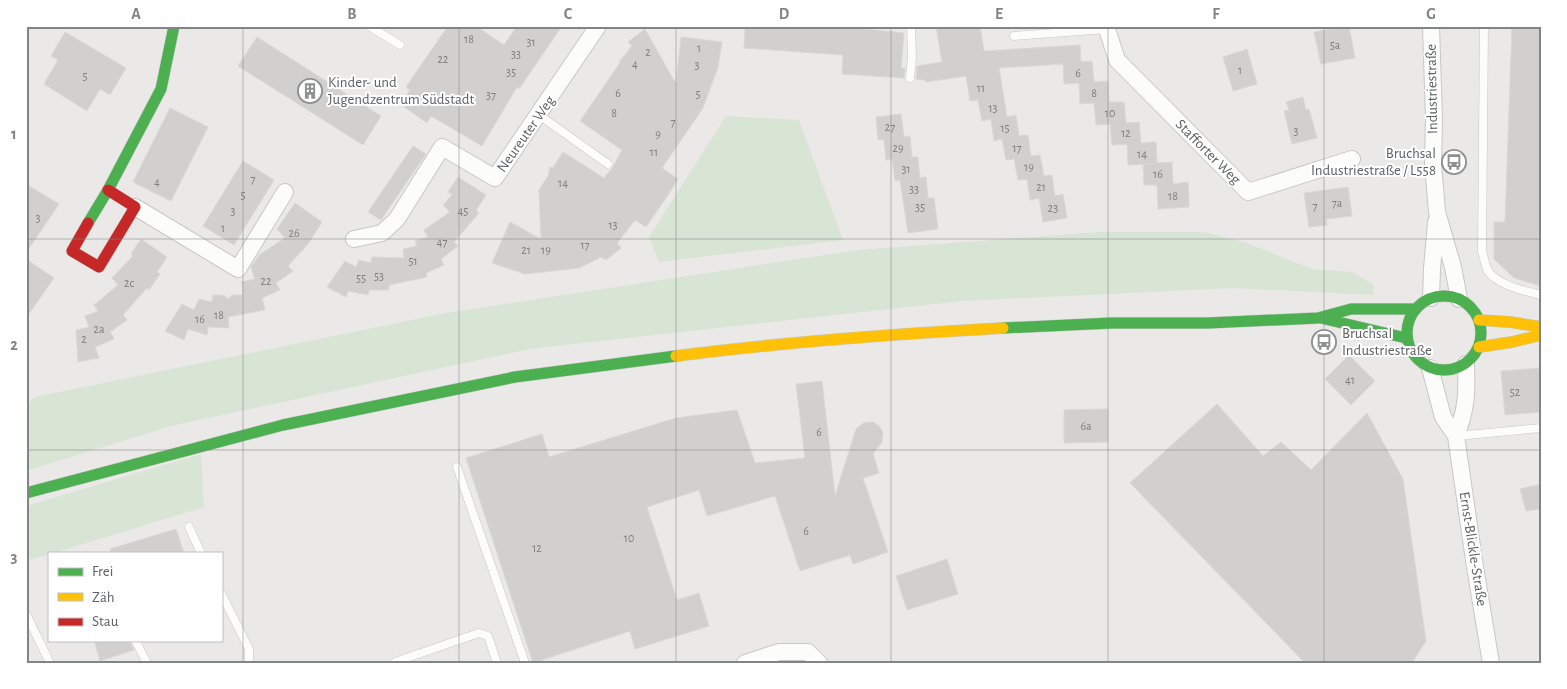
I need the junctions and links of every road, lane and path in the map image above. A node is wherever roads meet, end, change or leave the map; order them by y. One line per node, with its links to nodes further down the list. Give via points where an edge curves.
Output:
1 (174, 26): 14 (main road, via 161,89)
2 (369, 26): 9 (lane)
3 (598, 26): 11 (street, Neureuter Weg)
4 (911, 26): 10 (lane)
5 (1431, 26): 17 (street, Industriestraße)
6 (1484, 26): 19 (lane, via 1482,251 1488,271 1498,280 1516,289)
7 (1107, 28): 8 (lane); 12 (street, Stafforter Weg, via 1117,60 1248,192)
8 (1014, 36)
9 (400, 44)
10 (910, 78)
11 (539, 115): 13 (lane); 18 (street, Neureuter Weg, via 495,178 442,147 396,220 382,233)
12 (1352, 159)
13 (608, 164)
14 (108, 190): 16 (main road); 16 (main road, via 72,251 99,267)
15 (285, 192): 16 (street, via 238,268)
16 (135, 207)
17 (1437, 212): 20 (street, Industriestraße); 21 (street, Industriestraße, via 1454,267)
18 (354, 239)
19 (1541, 295)
20 (1431, 298): 21 (main road, via 1449,296); 22 (main road)
21 (1458, 299): 24 (main road, via 1474,311)
22 (1415, 309): 23 (main road, via 1351,310); 27 (main road, via 1409,318)
23 (1318, 318): 27 (main road); 34 (main road, via 1208,323 1112,322 951,331 738,348 516,377 283,425)
24 (1479, 320): 25 (main road); 28 (main road)
25 (1541, 327)
26 (1541, 335): 28 (main road)
27 (1406, 338): 30 (main road, via 1412,352)
28 (1479, 347): 29 (main road)
29 (1466, 364): 30 (main road, via 1442,371); 32 (street, Ernst-Blickle-Straße, via 1467,398)
30 (1430, 368): 32 (street, Ernst-Blickle-Straße, via 1442,417)
31 (1541, 428): 32 (lane)
32 (1456, 436): 48 (street, Ernst-Blickle-Straße)
33 (458, 466): 45 (lane)
34 (26, 493)
35 (189, 527): 36 (lane)
36 (201, 552)
37 (222, 595): 43 (lane, via 249,649)
38 (26, 614): 41 (lane)
39 (136, 642): 42 (lane)
40 (395, 662): 44 (lane, via 480,633 488,636)
41 (50, 663)
42 (146, 663)
43 (249, 663)
44 (497, 663)
45 (525, 663)
46 (745, 663): 47 (street, via 779,652 808,652)
47 (819, 663)
48 (1491, 663)

